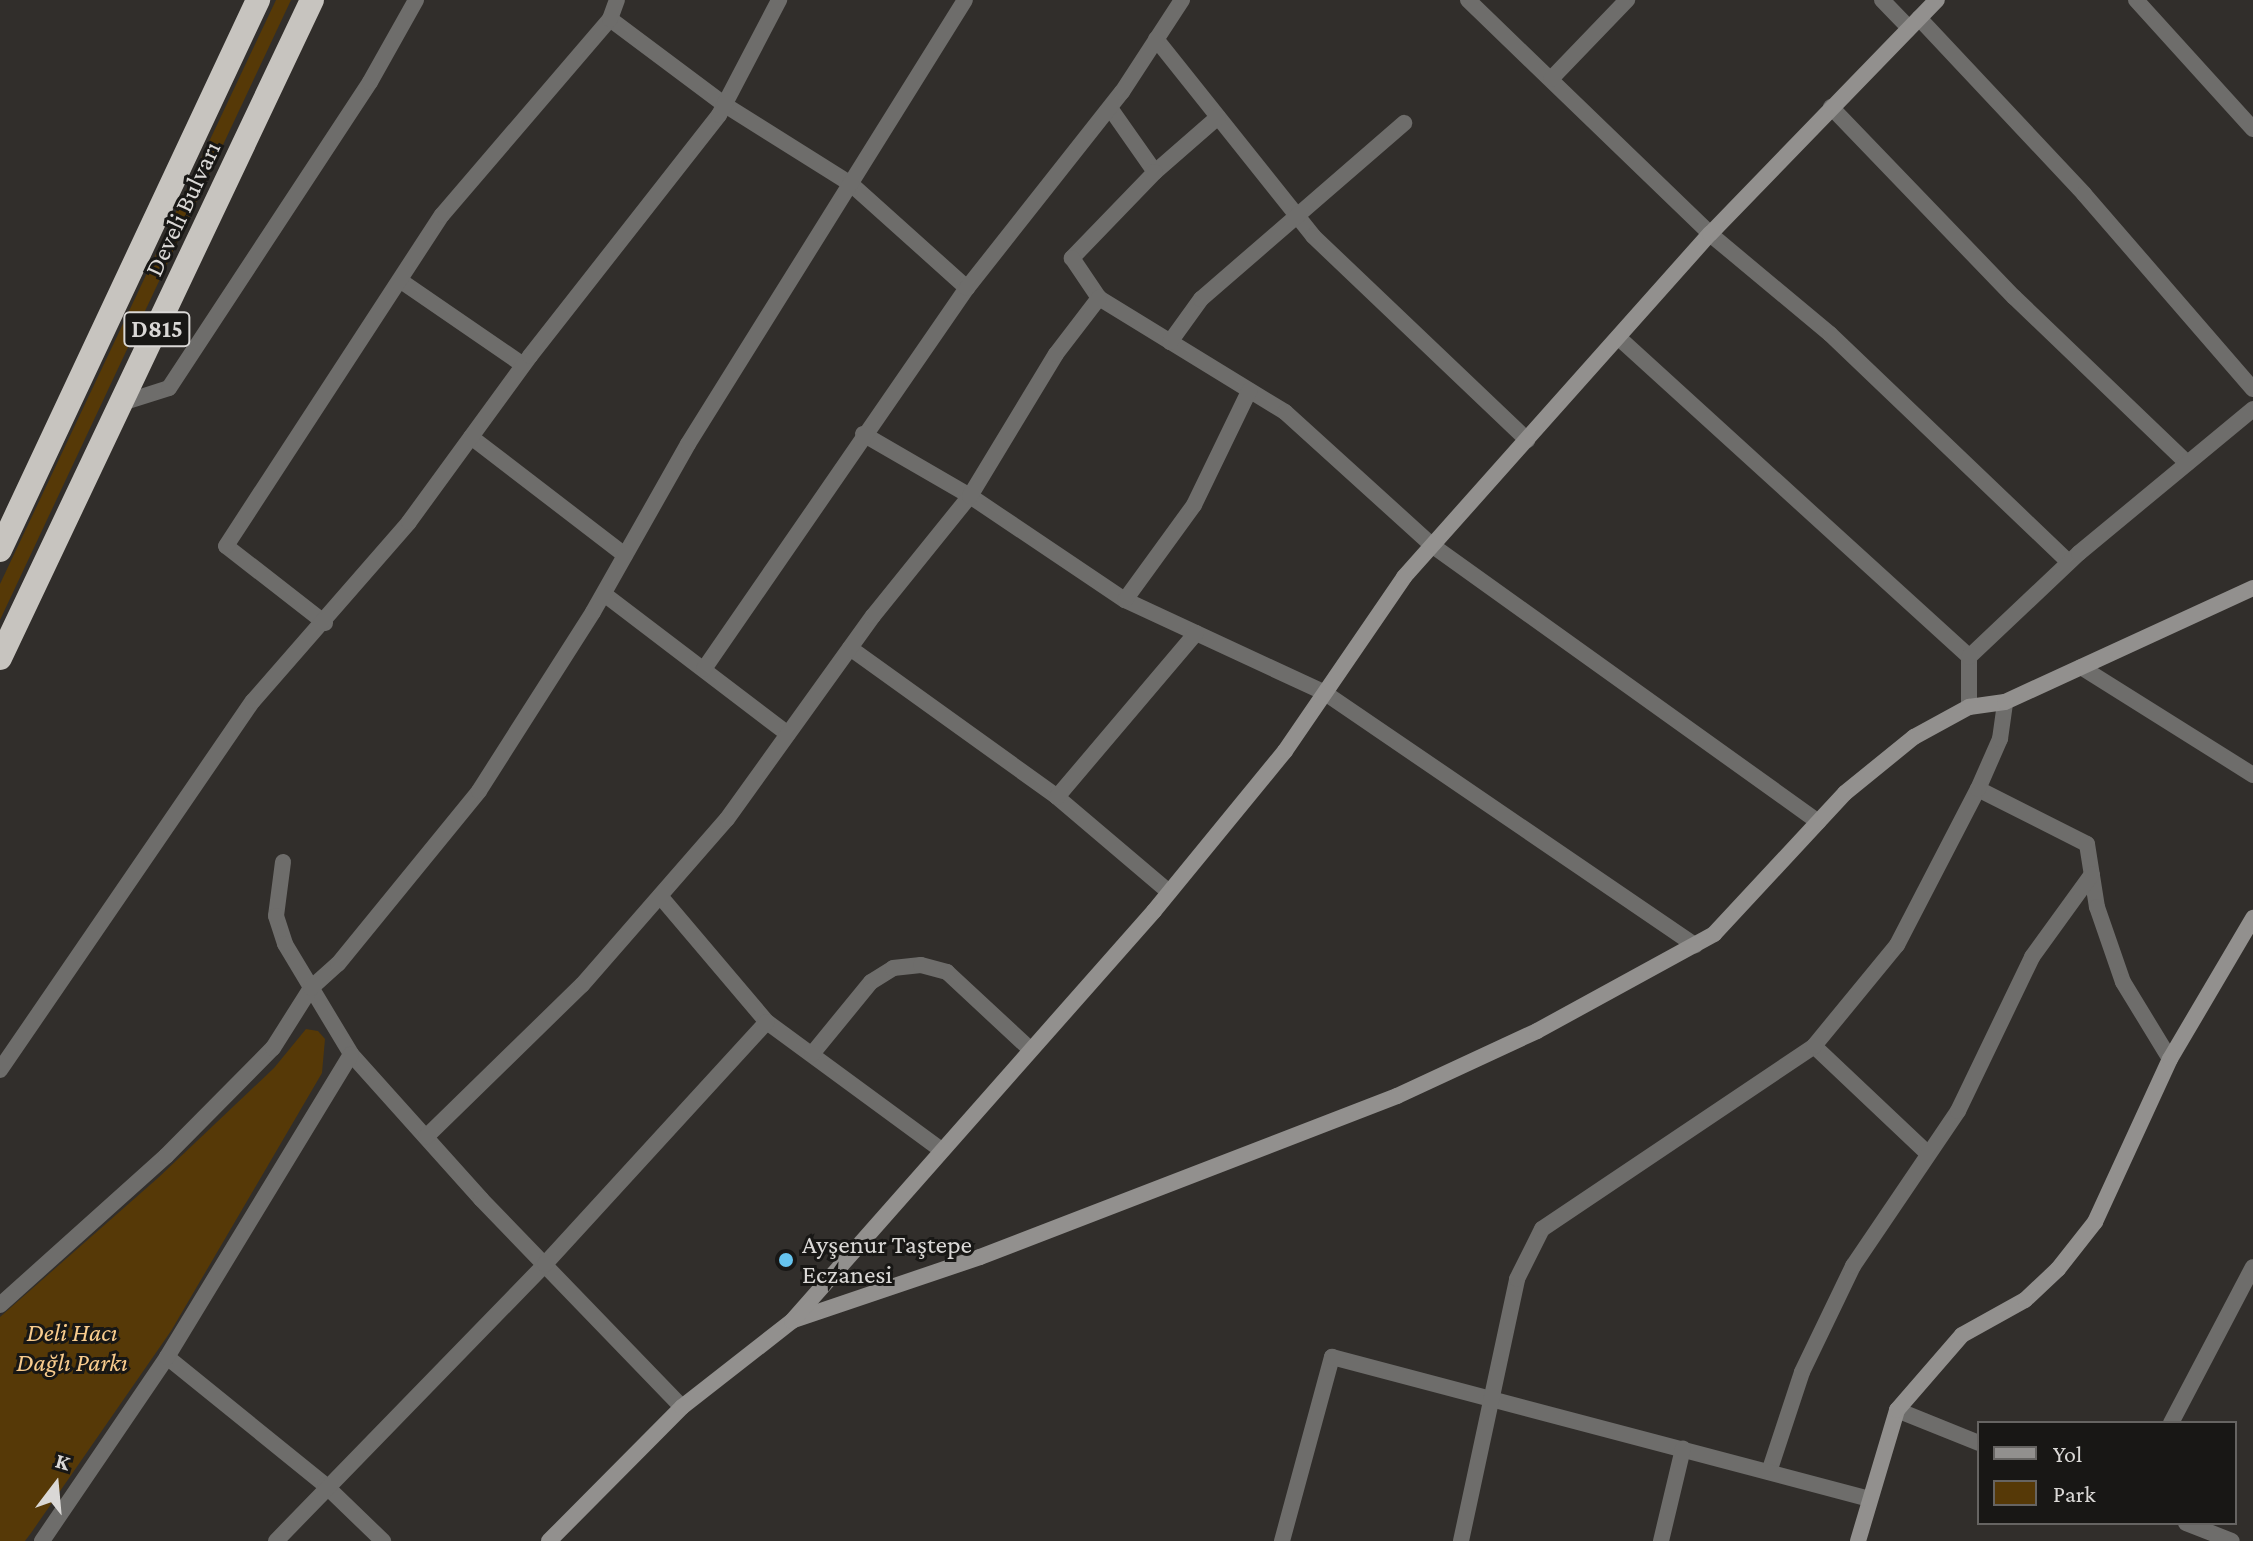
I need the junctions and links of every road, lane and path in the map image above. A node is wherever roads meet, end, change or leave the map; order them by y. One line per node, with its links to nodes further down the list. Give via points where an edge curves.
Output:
1 (258, 0): 43 (highway, Develi Bulvarı / D815)
2 (312, 0): 35 (highway, Develi Bulvarı / D815)
3 (416, 0): 35 (street, via 370,82 169,388)
4 (617, 0): 13 (street)
5 (779, 0): 17 (street)
6 (965, 0): 24 (street)
7 (1182, 0): 15 (street)
8 (1468, 0): 16 (street)
9 (1627, 0): 16 (street)
10 (1882, 0): 14 (street)
11 (1937, 0): 14 (street)
12 (2136, 0): 22 (street)
13 (610, 19): 17 (street); 27 (street, via 442,215)
14 (1914, 23): 18 (street); 33 (street, via 2084,194)
15 (1156, 39): 19 (street); 20 (street)
16 (1551, 79): 26 (street)
17 (725, 105): 24 (street); 32 (street)
18 (1831, 107): 26 (street); 40 (street, via 2014,297)
19 (1110, 108): 23 (street); 28 (street)
20 (1218, 117): 23 (street); 25 (street)
21 (1404, 123): 25 (street)
22 (2253, 129)
23 (1155, 172): 29 (street, via 1072,258)
24 (851, 184): 28 (street); 44 (street)
25 (1298, 217): 31 (street, via 1201,299); 39 (street)
26 (1710, 234): 30 (street); 45 (street, via 1830,334)
27 (401, 281): 32 (street); 49 (street, via 226,546)
28 (967, 288): 37 (street)
29 (1099, 298): 31 (street); 41 (street, via 1056,354)
30 (1619, 338): 39 (street); 52 (street)
31 (1170, 342): 34 (street)
32 (523, 365): 38 (street)
33 (2253, 389)
34 (1249, 391): 42 (street, via 1285,412); 48 (street, via 1194,505)
35 (122, 403): 53 (highway, Develi Bulvarı / D815)
36 (2253, 409): 40 (street)
37 (863, 434): 41 (street); 55 (street)
38 (471, 437): 44 (street); 49 (street)
39 (1527, 440): 42 (street)
40 (2187, 463): 45 (street)
41 (970, 496): 48 (street); 51 (street)
42 (1433, 546): 56 (street, via 1404,577); 63 (street)
43 (0, 550)
44 (625, 555): 47 (street)
45 (2069, 562): 52 (street)
46 (2253, 588): 54 (street)
47 (604, 594): 55 (street); 70 (street, via 479,791 338,964)
48 (1125, 600): 50 (street)
49 (325, 623): 77 (street, via 253,701)
50 (1196, 633): 56 (street); 62 (street)
51 (850, 648): 59 (street); 62 (street)
52 (1969, 657): 58 (street)
53 (0, 658)
54 (2081, 667): 57 (street); 60 (street)
55 (704, 669): 59 (street)
56 (1325, 693): 66 (street, via 1285,751); 69 (street)
57 (2005, 702): 58 (street); 61 (street, via 2000,739)
58 (1969, 707): 63 (street, via 1914,737)
59 (788, 734): 67 (street, via 727,819)
60 (2253, 775)
61 (1978, 789): 65 (street, via 2087,844); 72 (street, via 1897,945)
62 (1057, 797): 66 (street)
63 (1818, 822): 69 (street, via 1714,934)
64 (283, 862): 70 (street, via 276,916)
65 (2092, 874): 76 (street, via 2097,907 2123,982); 80 (street, via 2032,957 1958,1111)
66 (1169, 892): 73 (street)
67 (660, 896): 71 (street); 78 (street, via 582,985)
68 (2253, 918): 76 (street)
69 (1695, 945): 84 (street, via 1537,1031 1397,1096 980,1257)
70 (311, 988): 74 (street); 83 (street, via 273,1048 166,1156)
71 (767, 1022): 75 (street); 81 (street)
72 (1814, 1046): 80 (street); 86 (street, via 1542,1229 1517,1279)
73 (1030, 1049): 75 (street, via 947,972 921,965 893,968 871,982); 79 (street)
74 (351, 1054): 78 (street); 85 (street)
75 (812, 1054): 79 (street)
76 (2170, 1059): 88 (street, via 2095,1222 2025,1300 1962,1335)
77 (0, 1070)
78 (426, 1137): 81 (street)
79 (940, 1149): 84 (street)
80 (1927, 1153): 92 (street, via 1847,1279 1802,1372)
81 (545, 1264): 87 (street); 93 (street)
82 (2253, 1267): 89 (street)
83 (0, 1305)
84 (792, 1321): 87 (street)
85 (167, 1357): 93 (street); 96 (street)
86 (1491, 1399): 91 (street); 100 (street, via 1332,1357); 101 (street)
87 (682, 1407): 99 (street)
88 (1897, 1410): 90 (street); 94 (street)
89 (2172, 1421)
90 (1977, 1442)
91 (1683, 1449): 92 (street); 102 (street)
92 (1769, 1472): 94 (street)
93 (325, 1485): 97 (street); 98 (street)
94 (1870, 1499): 103 (street)
95 (2191, 1525): 104 (street)
96 (42, 1541)
97 (276, 1541)
98 (383, 1541)
99 (549, 1541)
100 (1282, 1541)
101 (1461, 1541)
102 (1661, 1541)
103 (1858, 1541)
104 (2232, 1541)

